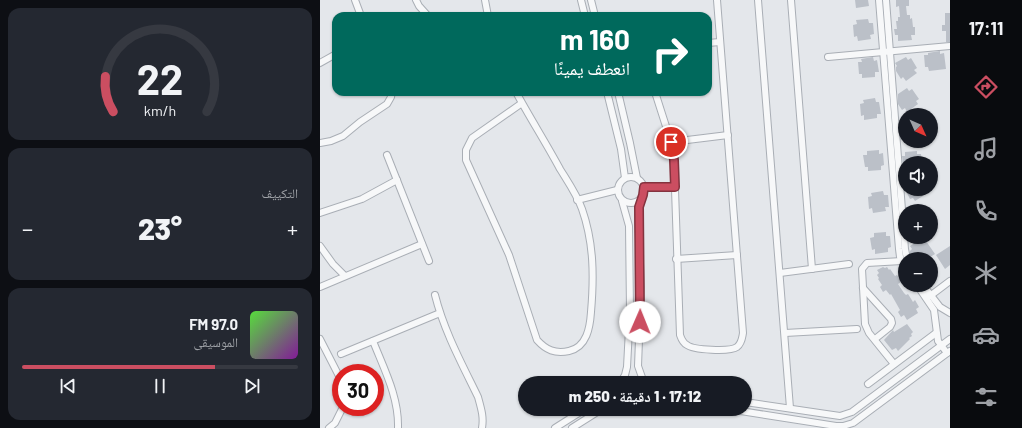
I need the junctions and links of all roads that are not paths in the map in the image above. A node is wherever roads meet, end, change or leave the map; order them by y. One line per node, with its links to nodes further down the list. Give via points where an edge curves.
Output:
1 (355, 0): 11 (street)
2 (416, 0): 12 (street)
3 (485, 0): 13 (street)
4 (581, 0): 14 (street)
5 (591, 0): 15 (street)
6 (717, 0): 16 (street)
7 (758, 0): 52 (street)
8 (791, 0): 51 (street)
9 (879, 0): 19 (street)
10 (886, 0): 19 (street)
11 (360, 12)
12 (424, 12)
13 (487, 12)
14 (584, 12)
15 (594, 12)
16 (720, 42): 17 (street); 29 (street)
17 (712, 43)
18 (950, 46): 19 (street)
19 (887, 52): 21 (street); 45 (street)
20 (332, 56): 22 (street)
21 (828, 57)
22 (320, 63)
23 (391, 96): 31 (street, via 387,104 343,136)
24 (518, 96): 28 (street)
25 (609, 96): 33 (street)
26 (619, 96): 34 (street)
27 (656, 96): 30 (street)
28 (522, 103): 40 (street); 40 (street, via 472,138 466,150 466,160 509,256 537,340 552,352 572,350 580,345 588,333 593,267 586,222)
29 (728, 135): 30 (street); 46 (street)
30 (671, 142): 37 (street)
31 (320, 143)
32 (387, 155): 35 (street)
33 (625, 178): 34 (street); 38 (street)
34 (637, 178): 36 (street)
35 (397, 180): 42 (street, via 362,199); 43 (street)
36 (644, 187): 37 (street); 39 (street)
37 (675, 187): 47 (street)
38 (618, 190): 40 (street); 41 (street)
39 (641, 199): 41 (street, via 630,204); 78 (street, via 638,216 641,287 638,366)
40 (577, 200)
41 (622, 201): 77 (street, via 629,226 630,310)
42 (320, 213)
43 (422, 244): 49 (street); 53 (street)
44 (320, 246): 53 (street)
45 (905, 252)
46 (737, 255): 47 (street); 47 (street, via 743,333 742,341 736,347 728,349 694,348 682,340)
47 (676, 259)
48 (898, 260): 56 (street, via 867,263 862,269)
49 (429, 261)
50 (849, 264): 51 (street)
51 (812, 268): 52 (street)
52 (780, 273): 66 (street)
53 (345, 276): 55 (street)
54 (950, 281): 60 (street)
55 (320, 287)
56 (863, 288): 68 (street, via 865,324); 68 (street, via 891,319 890,327)
57 (922, 292): 64 (street)
58 (927, 292): 60 (street)
59 (435, 295): 63 (street)
60 (930, 296): 61 (street)
61 (943, 310): 62 (street); 64 (street)
62 (950, 312)
63 (440, 313): 71 (street); 93 (street, via 478,397)
64 (936, 316): 67 (street)
65 (858, 329): 66 (street)
66 (785, 333): 81 (street)
67 (936, 333): 72 (street); 76 (street)
68 (874, 339): 76 (street)
69 (950, 339): 72 (street)
70 (320, 340): 75 (street)
71 (373, 341): 74 (street); 92 (street, via 397,406)
72 (941, 346): 73 (street); 87 (street, via 852,412)
73 (948, 352): 89 (street, via 853,423)
74 (341, 354)
75 (333, 364)
76 (894, 364): 79 (street)
77 (624, 376)
78 (642, 376)
79 (868, 384)
80 (752, 403): 81 (street)
81 (790, 408): 83 (street)
82 (752, 413): 89 (street)
83 (833, 415): 87 (street); 89 (street)
84 (338, 416): 88 (street)
85 (574, 416): 94 (street)
86 (591, 416): 95 (street)
87 (840, 416): 89 (street)
88 (335, 423): 90 (street); 91 (street)
89 (840, 427)
90 (329, 428)
91 (340, 428)
92 (398, 428)
93 (482, 428)
94 (556, 428)
95 (572, 428)

